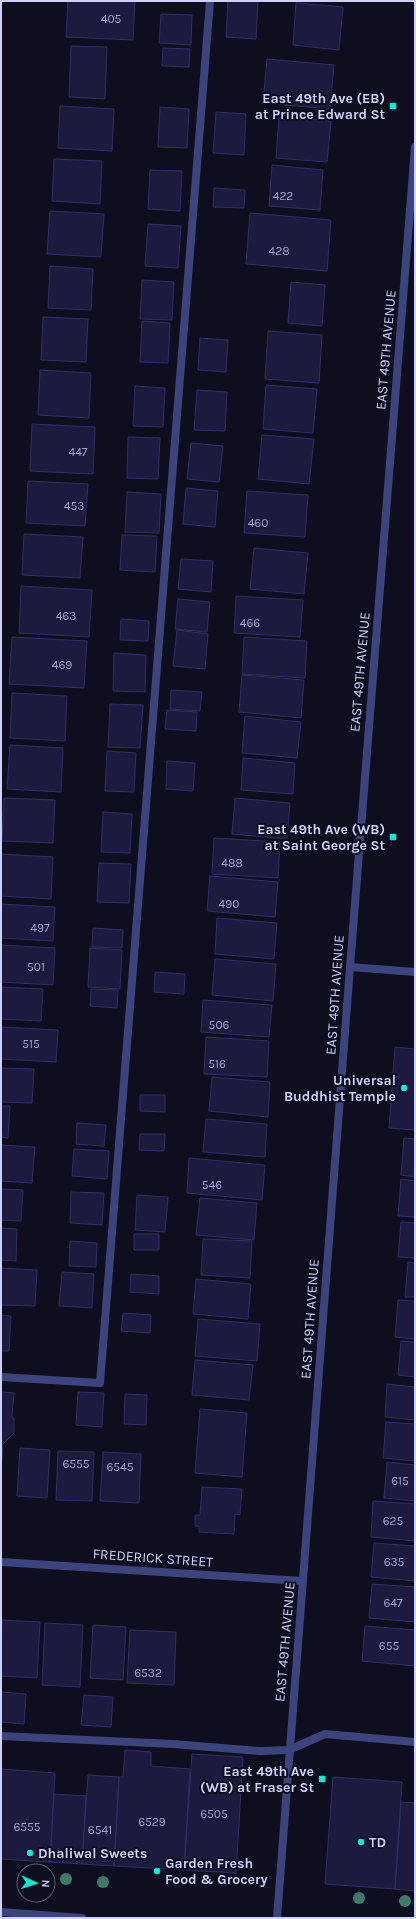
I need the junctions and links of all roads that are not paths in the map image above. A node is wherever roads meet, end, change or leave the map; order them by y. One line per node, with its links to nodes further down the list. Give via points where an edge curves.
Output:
1 (210, 1): 5 (street, via 100,1383)
2 (415, 147): 3 (street, EAST 49TH AVENUE)
3 (350, 968): 4 (street); 7 (street, EAST 49TH AVENUE)
4 (415, 972)
5 (1, 1377)
6 (1, 1562): 7 (street, FREDERICK STREET)
7 (303, 1581): 10 (street, EAST 49TH AVENUE)
8 (1, 1736): 10 (street, via 260,1751)
9 (415, 1742): 10 (street, via 325,1734)
10 (290, 1750): 13 (street, EAST 49TH AVENUE)
11 (1, 1912): 12 (street)
12 (82, 1918)
13 (277, 1918)

